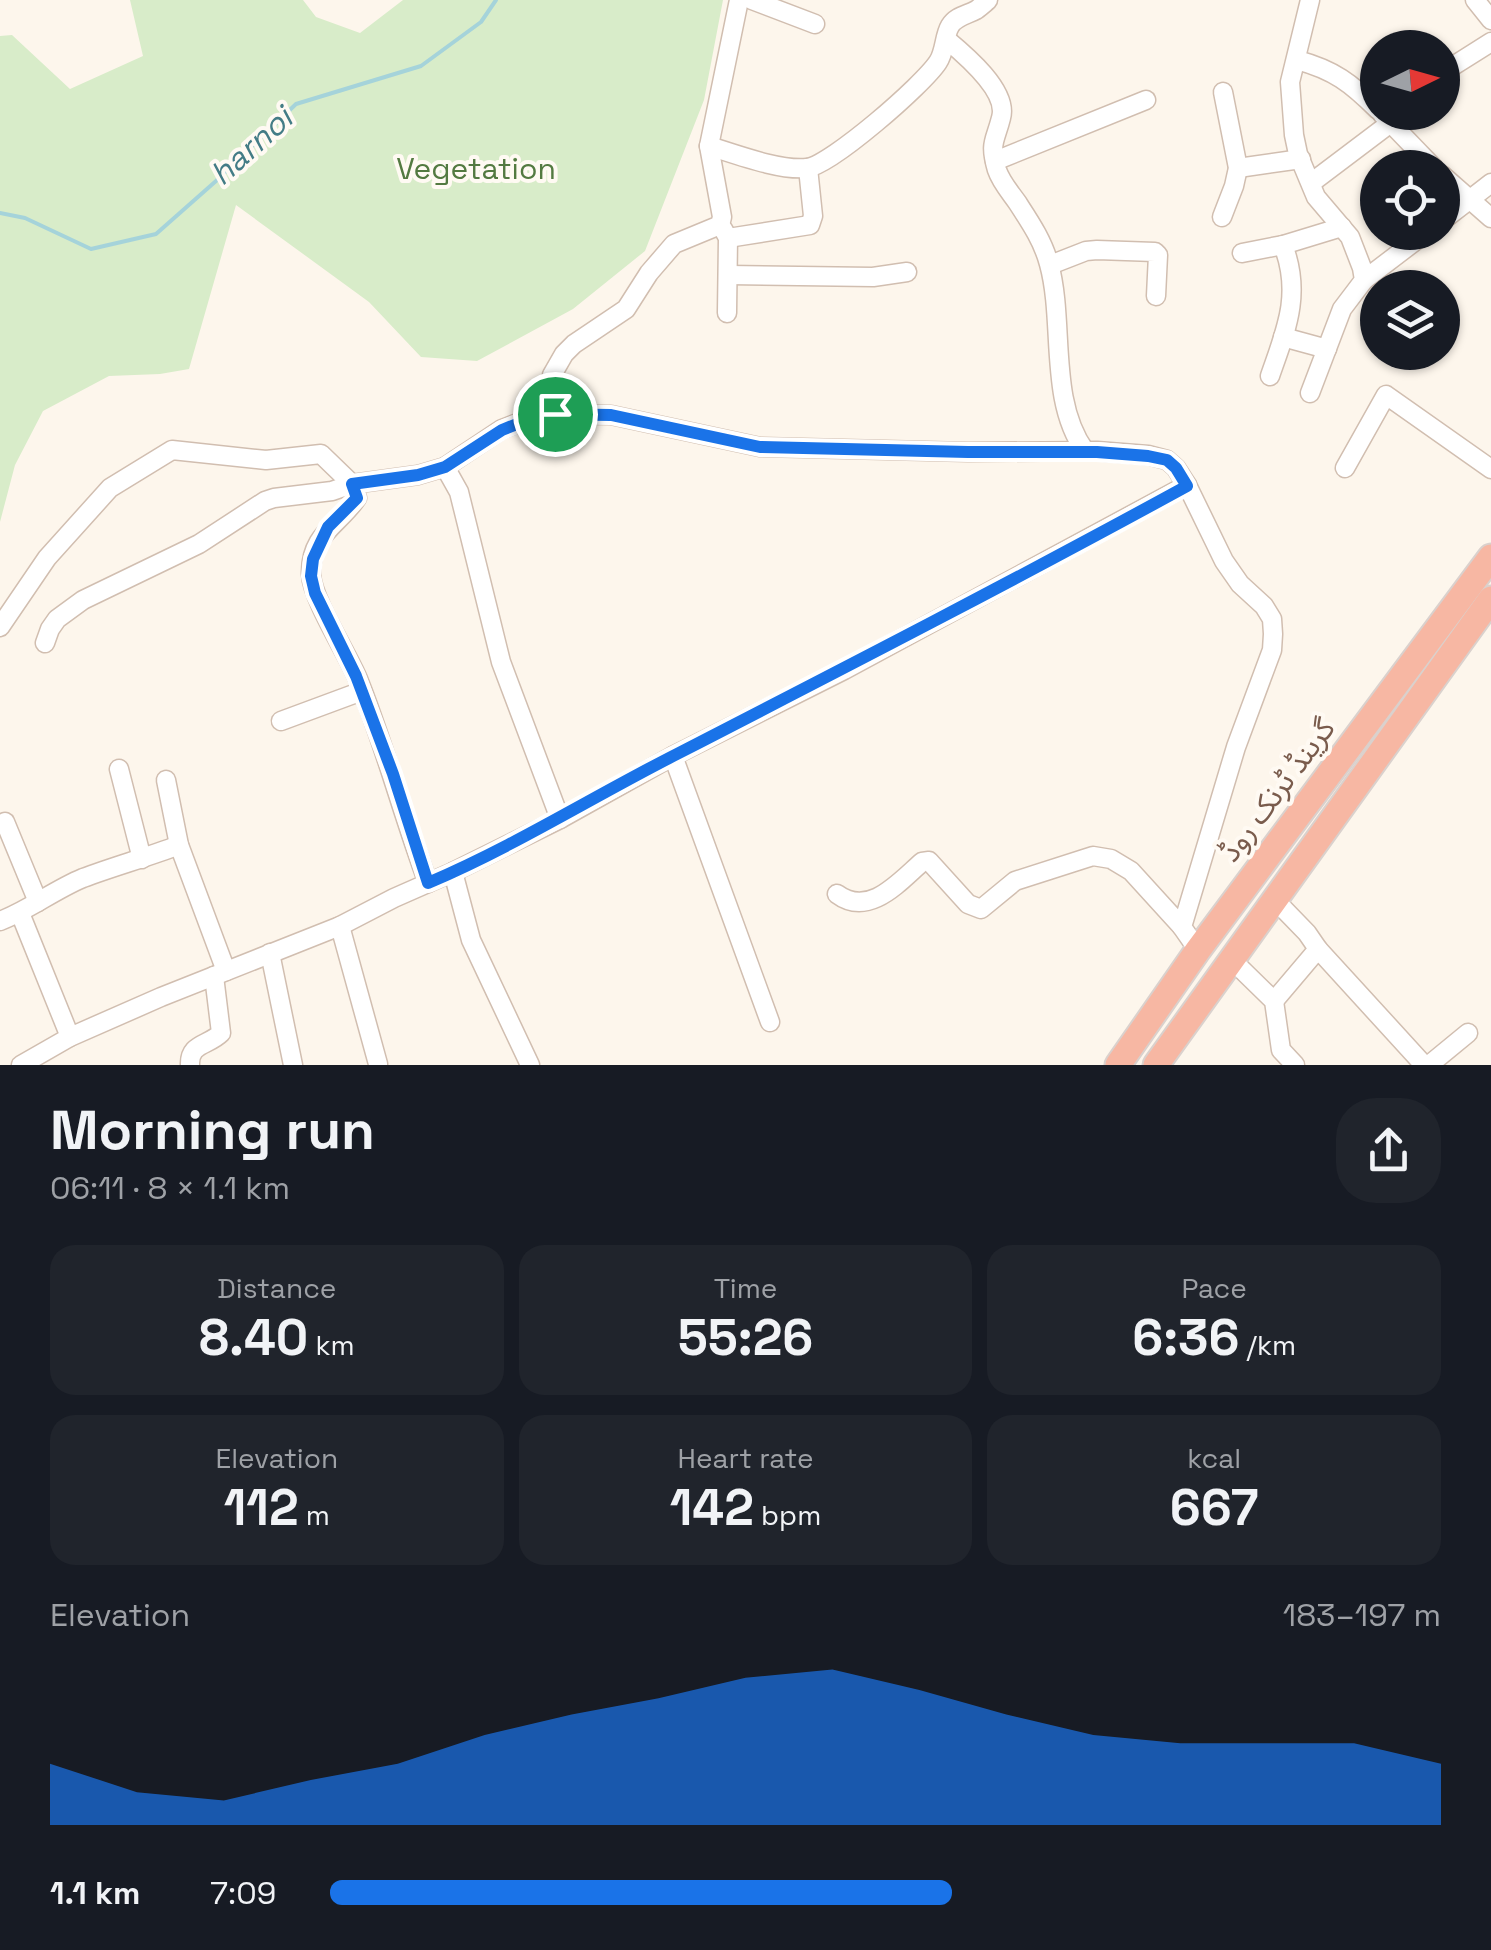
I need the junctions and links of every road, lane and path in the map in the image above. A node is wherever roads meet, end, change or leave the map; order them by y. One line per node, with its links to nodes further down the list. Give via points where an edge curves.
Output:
1 (739, 0): 18 (street)
2 (752, 0): 8 (street)
3 (988, 0): 6 (street, via 977,10)
4 (1310, 0): 11 (street)
5 (1475, 0): 7 (street)
6 (957, 8): 9 (street)
7 (1491, 20)
8 (815, 24)
9 (946, 39): 21 (street, via 995,89 1002,107); 22 (street, via 939,61 900,102)
10 (1491, 42): 12 (street)
11 (1297, 60): 13 (street, via 1326,68); 20 (street, via 1290,104)
12 (1460, 62)
13 (1360, 90)
14 (1223, 92): 23 (street)
15 (1146, 100): 21 (street)
16 (1371, 130): 24 (street)
17 (1401, 130): 19 (street)
18 (709, 146): 22 (street); 32 (street)
19 (1418, 150)
20 (1301, 159): 23 (street); 24 (street)
21 (995, 161): 36 (street)
22 (808, 168): 32 (street, via 810,226)
23 (1238, 168): 29 (street)
24 (1311, 182): 31 (street)
25 (1491, 182): 27 (street)
26 (1460, 191): 27 (street)
27 (1470, 200): 28 (street); 30 (street)
28 (1460, 208)
29 (1222, 217)
30 (1491, 218)
31 (1342, 227): 33 (street); 37 (street)
32 (724, 231): 40 (street); 48 (street, via 674,244 626,310 564,354 552,375)
33 (1284, 245): 35 (street); 44 (street, via 1293,290)
34 (1403, 250): 38 (street)
35 (1242, 253)
36 (1050, 265): 42 (street, via 1097,250 1155,252); 49 (street, via 1063,392)
37 (1362, 270)
38 (1377, 270)
39 (907, 272): 40 (street)
40 (728, 274): 43 (street)
41 (1360, 285): 45 (street, via 1342,308)
42 (1156, 296)
43 (727, 313)
44 (1284, 337): 45 (street); 46 (street)
45 (1326, 349): 47 (street)
46 (1270, 376)
47 (1310, 393)
48 (555, 414): 49 (street, via 611,415 760,447); 50 (street, via 502,430)
49 (1084, 452): 54 (street, via 1167,460)
50 (445, 467): 53 (street); 64 (street, via 459,492 501,662)
51 (1345, 468): 52 (street, via 1386,395)
52 (1491, 469)
53 (352, 484): 57 (street, via 321,454 266,460 172,450 110,488 48,558); 58 (street, via 265,501 199,544 83,600 57,619); 59 (street, via 357,498 328,527 311,576)
54 (1187, 486): 61 (street); 76 (street, via 1224,561 1272,619 1273,634)
55 (1491, 558): 78 (highway, گرینڈ ٹرنک روڈ)
56 (1491, 599): 71 (highway, گرینڈ ٹرنک روڈ)
57 (0, 627)
58 (45, 643)
59 (362, 691): 60 (street); 69 (street)
60 (281, 721)
61 (672, 756): 64 (street); 83 (street)
62 (120, 769): 67 (street)
63 (166, 780): 66 (street)
64 (560, 819): 68 (street)
65 (5, 822): 72 (street)
66 (179, 845): 67 (street); 81 (street)
67 (142, 859): 72 (street)
68 (453, 872): 69 (street); 90 (street, via 470,940)
69 (428, 883): 75 (street)
70 (837, 894): 76 (street, via 851,902 878,898 929,862 980,909 1015,881 1093,856 1131,871)
71 (1276, 900): 77 (street); 80 (highway, گرینڈ ٹرنک روڈ)
72 (38, 902): 73 (street)
73 (20, 913): 74 (street); 85 (street)
74 (0, 920)
75 (340, 926): 79 (street); 87 (street)
76 (1182, 927): 78 (street)
77 (1318, 949): 82 (street); 94 (street)
78 (1198, 950): 91 (highway, گرینڈ ٹرنک روڈ)
79 (270, 953): 81 (street); 89 (street)
80 (1232, 961): 82 (street); 92 (highway, گرینڈ ٹرنک روڈ)
81 (220, 973): 85 (street); 88 (street, via 221,1033 194,1047)
82 (1274, 1001): 93 (street, via 1281,1050)
83 (770, 1022)
84 (1468, 1033): 94 (street)
85 (70, 1036): 86 (street)
86 (31, 1062)
87 (378, 1064)
88 (190, 1065)
89 (294, 1065)
90 (530, 1065)
91 (1118, 1065)
92 (1156, 1065)
93 (1295, 1065)
94 (1426, 1065)

